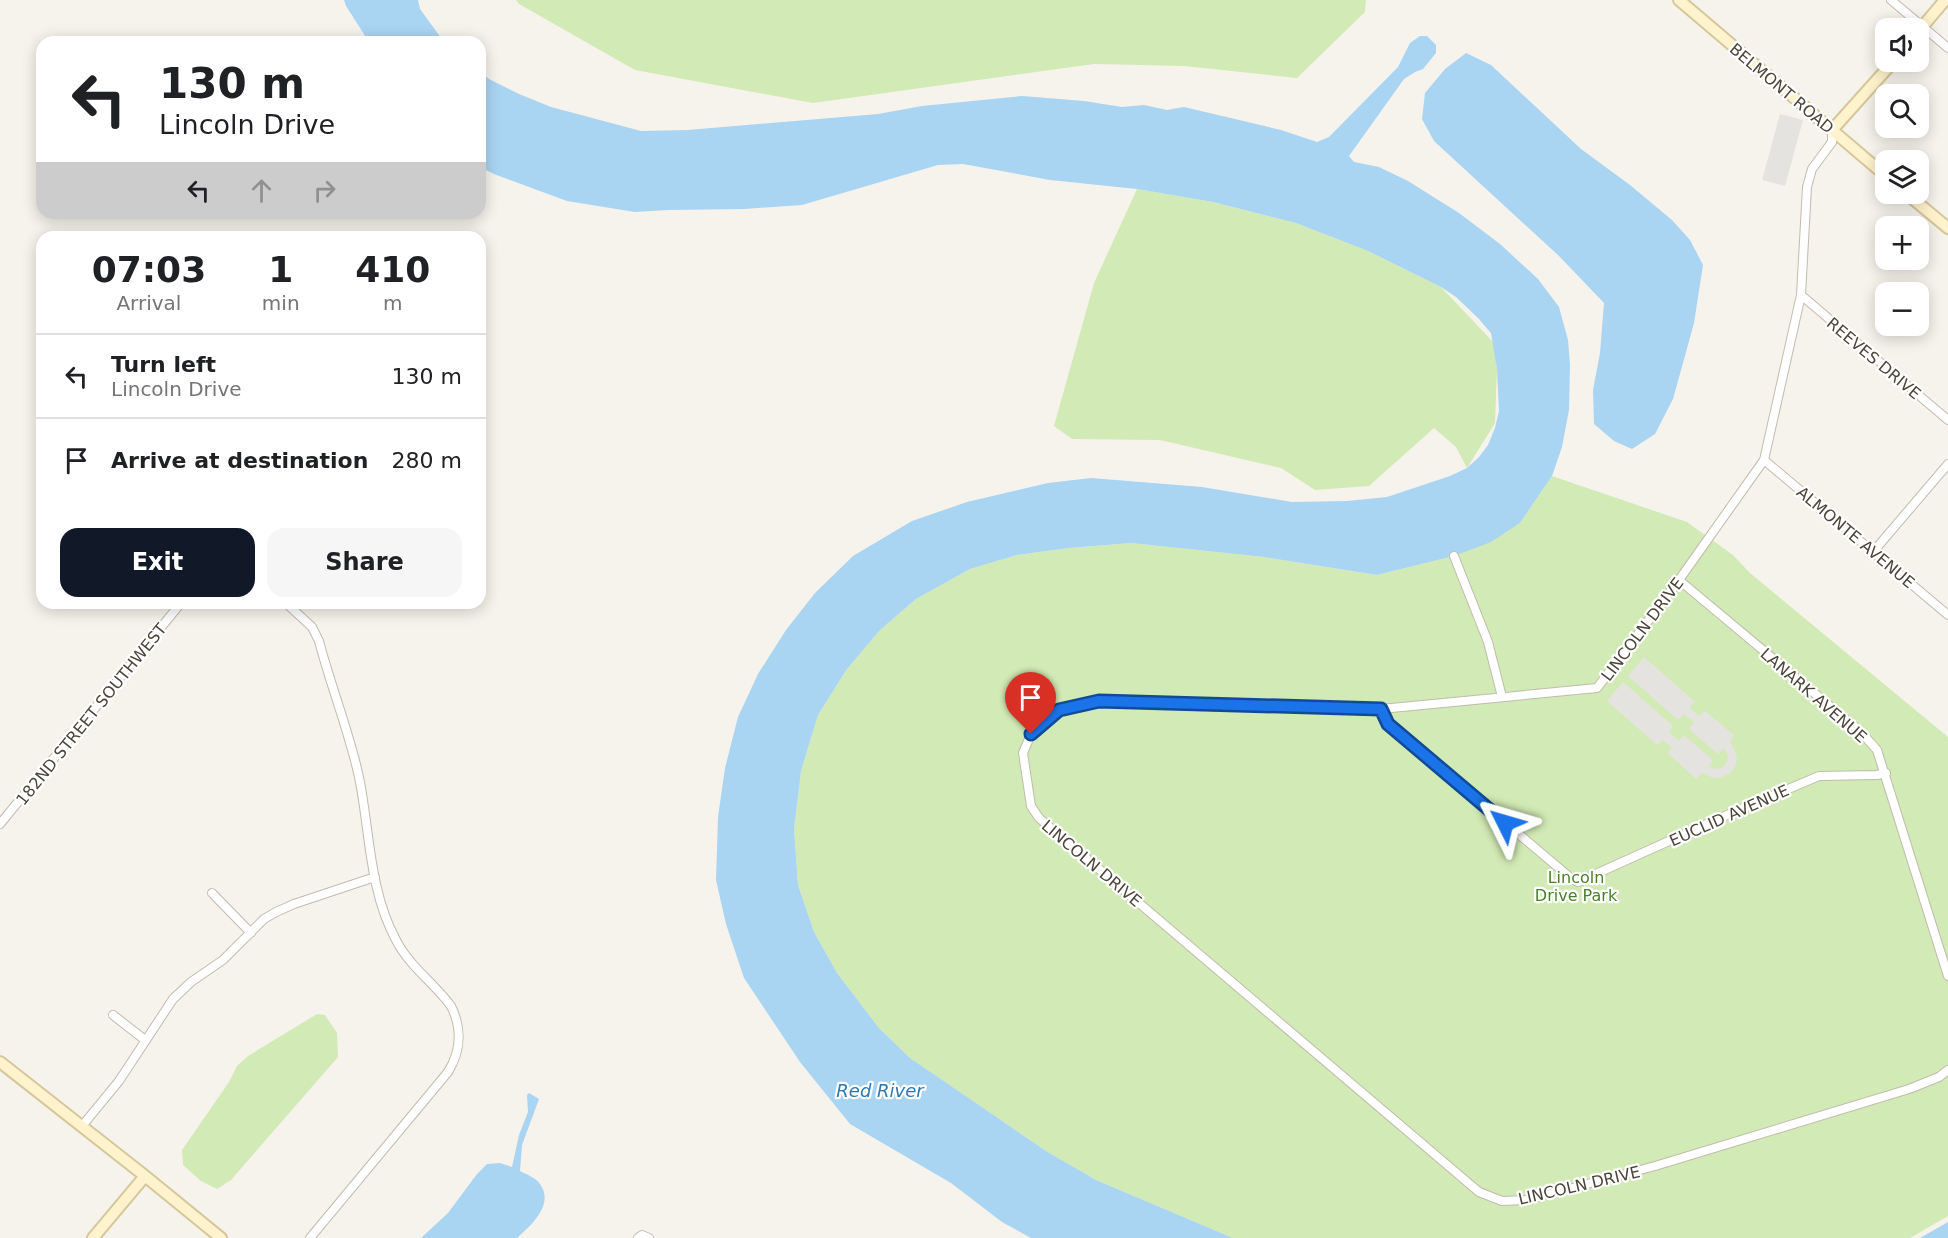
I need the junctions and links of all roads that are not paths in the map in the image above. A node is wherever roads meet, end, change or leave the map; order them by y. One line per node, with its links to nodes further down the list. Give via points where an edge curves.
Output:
1 (1679, 0): 9 (street, BELMONT ROAD)
2 (1891, 0): 4 (street)
3 (1945, 0): 5 (street)
4 (1910, 18)
5 (1929, 19)
6 (1929, 35): 7 (street)
7 (1948, 48)
8 (1884, 72): 9 (street)
9 (1832, 130): 10 (street, BELMONT ROAD); 13 (street, LINCOLN DRIVE, via 1832,142 1812,169 1807,187)
10 (1875, 167)
11 (1919, 204): 12 (street)
12 (1948, 228)
13 (1801, 295): 14 (street, REEVES DRIVE); 15 (street, LINCOLN DRIVE)
14 (1948, 420)
15 (1764, 460): 17 (street, ALMONTE AVENUE); 19 (street, LINCOLN DRIVE)
16 (1948, 464): 17 (street)
17 (1873, 552): 22 (street, ALMONTE AVENUE)
18 (1454, 556): 23 (street, via 1488,642)
19 (1679, 580): 23 (street, LINCOLN DRIVE, via 1597,688); 25 (street, LANARK AVENUE, via 1861,732 1877,750)
20 (176, 609): 26 (street, 182ND STREET SOUTHWEST)
21 (292, 609): 27 (street, via 312,627 320,641 354,755)
22 (1948, 615)
23 (1502, 697): 24 (street, LINCOLN DRIVE)
24 (1381, 709): 25 (street, EUCLID AVENUE, via 1388,724 1578,882 1819,776); 34 (street, LINCOLN DRIVE, via 1099,701 1059,710 1031,734 1023,753 1031,806 1039,818 1479,1192 1502,1201 1527,1200 1655,1166 1909,1089)
25 (1886, 773): 30 (street, LANARK AVENUE)
26 (0, 824)
27 (375, 877): 29 (street, via 276,912); 39 (street, via 383,912 397,943 455,1015 458,1045 448,1072)
28 (213, 893): 29 (street)
29 (250, 933): 32 (street, via 223,960 178,994)
30 (1948, 976)
31 (113, 1015): 32 (street)
32 (145, 1040): 35 (street, via 119,1081)
33 (0, 1062): 35 (street)
34 (1948, 1070)
35 (82, 1126): 36 (street)
36 (145, 1176): 37 (street); 38 (street)
37 (93, 1238)
38 (221, 1238)
39 (310, 1238)

